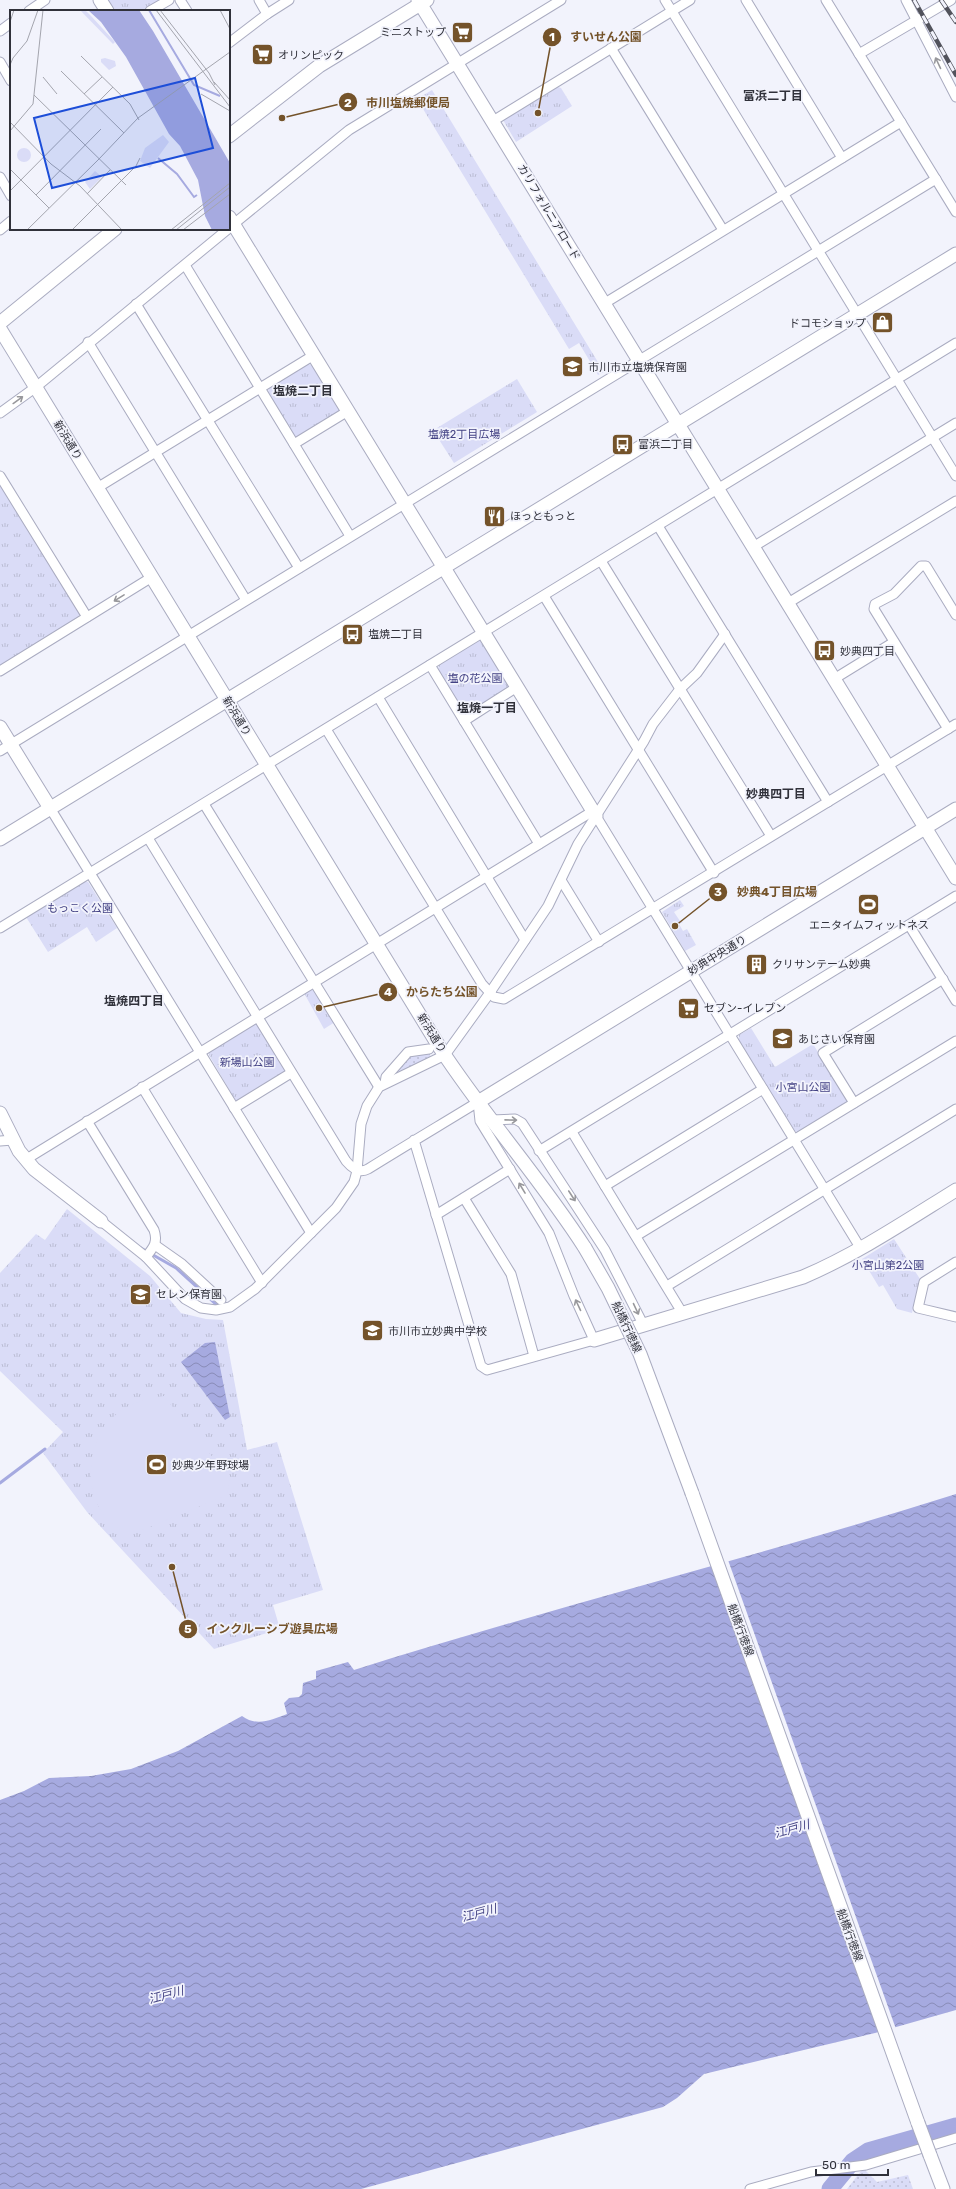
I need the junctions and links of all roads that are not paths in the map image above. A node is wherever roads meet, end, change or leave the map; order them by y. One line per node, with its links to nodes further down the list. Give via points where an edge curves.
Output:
1 (45, 0): 15 (street)
2 (100, 0): 17 (street)
3 (169, 0): 18 (street)
4 (180, 0): 19 (street)
5 (259, 0): 21 (street)
6 (289, 0): 21 (street)
7 (561, 0): 29 (street)
8 (665, 0): 20 (street)
9 (690, 0): 20 (street)
10 (746, 0): 35 (street)
11 (826, 0): 27 (street)
12 (906, 0): 22 (street)
13 (951, 0): 16 (street); 22 (street)
14 (422, 1): 29 (street, カリフォルニアロード); 34 (street, via 319,66)
15 (33, 7)
16 (956, 8)
17 (106, 10)
18 (152, 10)
19 (186, 10)
20 (672, 11): 26 (street); 39 (street)
21 (267, 14): 25 (street)
22 (917, 20): 27 (street); 31 (street, one-way to 22)
23 (10, 24): 24 (street)
24 (0, 31)
25 (230, 42)
26 (611, 48): 32 (street); 46 (street)
27 (859, 54): 33 (street)
28 (0, 62): 30 (street)
29 (457, 63): 32 (street, カリフォルニアロード); 42 (street, via 349,130)
30 (10, 79)
31 (956, 97)
32 (493, 121): 51 (street, カリフォルニアロード)
33 (901, 122): 35 (street); 37 (street)
34 (230, 135)
35 (842, 158): 39 (street)
36 (0, 177): 38 (street)
37 (936, 179): 40 (street); 47 (street)
38 (10, 194)
39 (784, 194): 46 (street); 47 (street)
40 (956, 212)
41 (10, 222): 43 (street)
42 (230, 224): 57 (street)
43 (0, 230)
44 (114, 230): 53 (street)
45 (223, 230): 49 (street)
46 (723, 230): 51 (street)
47 (818, 251): 52 (street); 58 (street)
48 (956, 254): 52 (street)
49 (185, 265): 50 (street); 61 (street)
50 (136, 304): 55 (street); 64 (street)
51 (605, 304): 58 (street, カリフォルニアロード)
52 (857, 315): 59 (street); 66 (street)
53 (0, 323)
54 (0, 329): 60 (street, 新浜通り)
55 (88, 342): 60 (street); 69 (street)
56 (956, 343): 59 (street)
57 (314, 355): 61 (street); 62 (street)
58 (639, 360): 66 (street, カリフォルニアロード); 75 (street)
59 (897, 379): 67 (street); 73 (street)
60 (36, 387): 63 (street, one-way to 60); 72 (street, 新浜通り)
61 (260, 388): 64 (street); 68 (street)
62 (348, 411): 68 (street); 75 (street)
63 (0, 413)
64 (208, 420): 69 (street); 80 (street)
65 (956, 423): 67 (street)
66 (678, 424): 73 (street, カリフォルニアロード); 81 (street)
67 (932, 437): 71 (street); 78 (street)
68 (294, 444): 77 (street)
69 (156, 452): 72 (street); 84 (street)
70 (0, 476): 87 (street)
71 (956, 476)
72 (97, 488): 82 (street, 新浜通り)
73 (718, 489): 76 (street); 78 (street, カリフォルニアロード)
74 (956, 501): 85 (street)
75 (405, 504): 77 (street); 81 (street)
76 (658, 526): 79 (street); 89 (street)
77 (350, 536): 80 (street)
78 (753, 546): 85 (street, カリフォルニアロード)
79 (601, 561): 83 (street); 96 (street)
80 (299, 568): 84 (street)
81 (444, 568): 88 (street); 98 (street)
82 (152, 578): 87 (street, one-way to 87); 90 (street, 新浜通り)
83 (544, 596): 88 (street); 104 (street)
84 (246, 600): 90 (street)
85 (788, 603): 94 (street, カリフォルニアロード)
86 (956, 615): 91 (street, via 926,566 921,566 894,594 875,604 874,609)
87 (87, 617): 93 (street)
88 (484, 632): 92 (street); 95 (street)
89 (725, 634): 96 (street, via 698,673); 107 (street)
90 (188, 635): 98 (street, 新浜通り); 103 (street)
91 (894, 642): 94 (street); 101 (street)
92 (430, 665): 97 (street); 99 (street)
93 (0, 671)
94 (834, 679): 106 (street, カリフォルニアロード)
95 (517, 687): 99 (street); 111 (street)
96 (680, 689): 104 (street, via 653,724); 113 (street)
97 (378, 697): 102 (street); 119 (street)
98 (227, 700): 105 (street, 新浜通り); 109 (street)
99 (464, 721): 116 (street)
100 (0, 727): 103 (street)
101 (952, 727): 106 (street)
102 (326, 729): 105 (street); 123 (street)
103 (5, 748): 109 (street)
104 (639, 750): 111 (street); 117 (street)
105 (267, 765): 108 (street); 129 (street, 新浜通り)
106 (888, 766): 107 (street); 112 (street, カリフォルニアロード)
107 (828, 802): 113 (street)
108 (204, 804): 114 (street); 132 (street)
109 (50, 808): 115 (street); 118 (street)
110 (956, 809): 112 (street, 妙典中央通り)
111 (594, 813): 116 (street); 121 (street); 124 (street)
112 (926, 828): 120 (street, カリフォルニアロード); 130 (street, 妙典中央通り)
113 (771, 836): 117 (street)
114 (148, 838): 118 (street); 135 (street)
115 (0, 839)
116 (539, 844): 119 (street)
117 (714, 873): 124 (street)
118 (90, 874): 126 (street); 139 (street)
119 (488, 876): 123 (street); 127 (street)
120 (956, 878)
121 (561, 880): 127 (street, via 548,906); 128 (street)
122 (956, 896): 125 (street)
123 (436, 908): 129 (street); 133 (street)
124 (653, 910): 128 (street); 130 (street)
125 (910, 925): 131 (street); 136 (street)
126 (0, 928)
127 (525, 940): 133 (street)
128 (599, 942): 133 (street, via 511,997 499,999)
129 (377, 944): 132 (street); 140 (street, 新浜通り)
130 (691, 971): 136 (street); 145 (street, 妙典中央通り)
131 (943, 979): 134 (street); 146 (street, via 823,1053)
132 (314, 982): 135 (street); 142 (street)
133 (489, 994): 140 (street)
134 (956, 1001)
135 (257, 1017): 139 (street); 141 (street)
136 (730, 1035): 144 (street); 152 (street)
137 (956, 1041): 146 (street)
138 (429, 1049): 142 (street, via 408,1052)
139 (199, 1052): 143 (street); 147 (street)
140 (445, 1056): 142 (street); 145 (street, 新浜通り)
141 (292, 1073): 147 (street); 159 (street, via 346,1161)
142 (382, 1085): 159 (street, via 367,1106 361,1124)
143 (142, 1087): 151 (street); 172 (street)
144 (763, 1089): 153 (street); 160 (street)
145 (478, 1102): 150 (street, 船橋行徳線); 155 (street); 158 (street, via 480,1121)
146 (854, 1103): 153 (street)
147 (234, 1108): 166 (street)
148 (956, 1109): 161 (street)
149 (0, 1113): 154 (street)
150 (492, 1120): 156 (street, one-way to 156, via 518,1120); 182 (street, 船橋行徳線, bridge, via 558,1205 626,1323 660,1405)
151 (87, 1121): 157 (street); 168 (street, via 154,1230)
152 (572, 1132): 156 (street); 160 (street)
153 (794, 1139): 161 (street); 167 (street)
154 (6, 1140): 157 (street)
155 (414, 1140): 159 (street, via 365,1171); 164 (street)
156 (539, 1151): 177 (street, one-way to 177, via 565,1186 605,1250)
157 (25, 1160): 165 (street)
158 (510, 1169): 163 (street); 178 (street, one-way to 158, via 549,1233)
159 (357, 1171): 166 (street, via 354,1182 336,1208)
160 (605, 1186): 167 (street)
161 (824, 1190): 169 (street); 173 (street)
162 (956, 1190): 169 (street)
163 (464, 1198): 164 (street); 179 (street, via 511,1274)
164 (436, 1214): 179 (street, via 481,1366 487,1370)
165 (101, 1221): 170 (street)
166 (311, 1233): 172 (street)
167 (636, 1236): 173 (street)
168 (155, 1245): 170 (street); 174 (street, via 182,1264)
169 (861, 1249): 175 (street, via 829,1266 784,1284)
170 (146, 1257): 172 (street, via 184,1299 201,1308 216,1310 230,1307)
171 (956, 1262): 176 (street, via 924,1282 918,1308)
172 (262, 1283)
173 (667, 1286): 175 (street)
174 (221, 1300)
175 (683, 1314): 177 (street)
176 (956, 1317)
177 (644, 1326): 178 (street)
178 (594, 1340): 179 (street)
179 (534, 1356)
180 (956, 2138): 181 (street, via 858,2167 811,2172)
181 (750, 2189)
182 (943, 2189)

